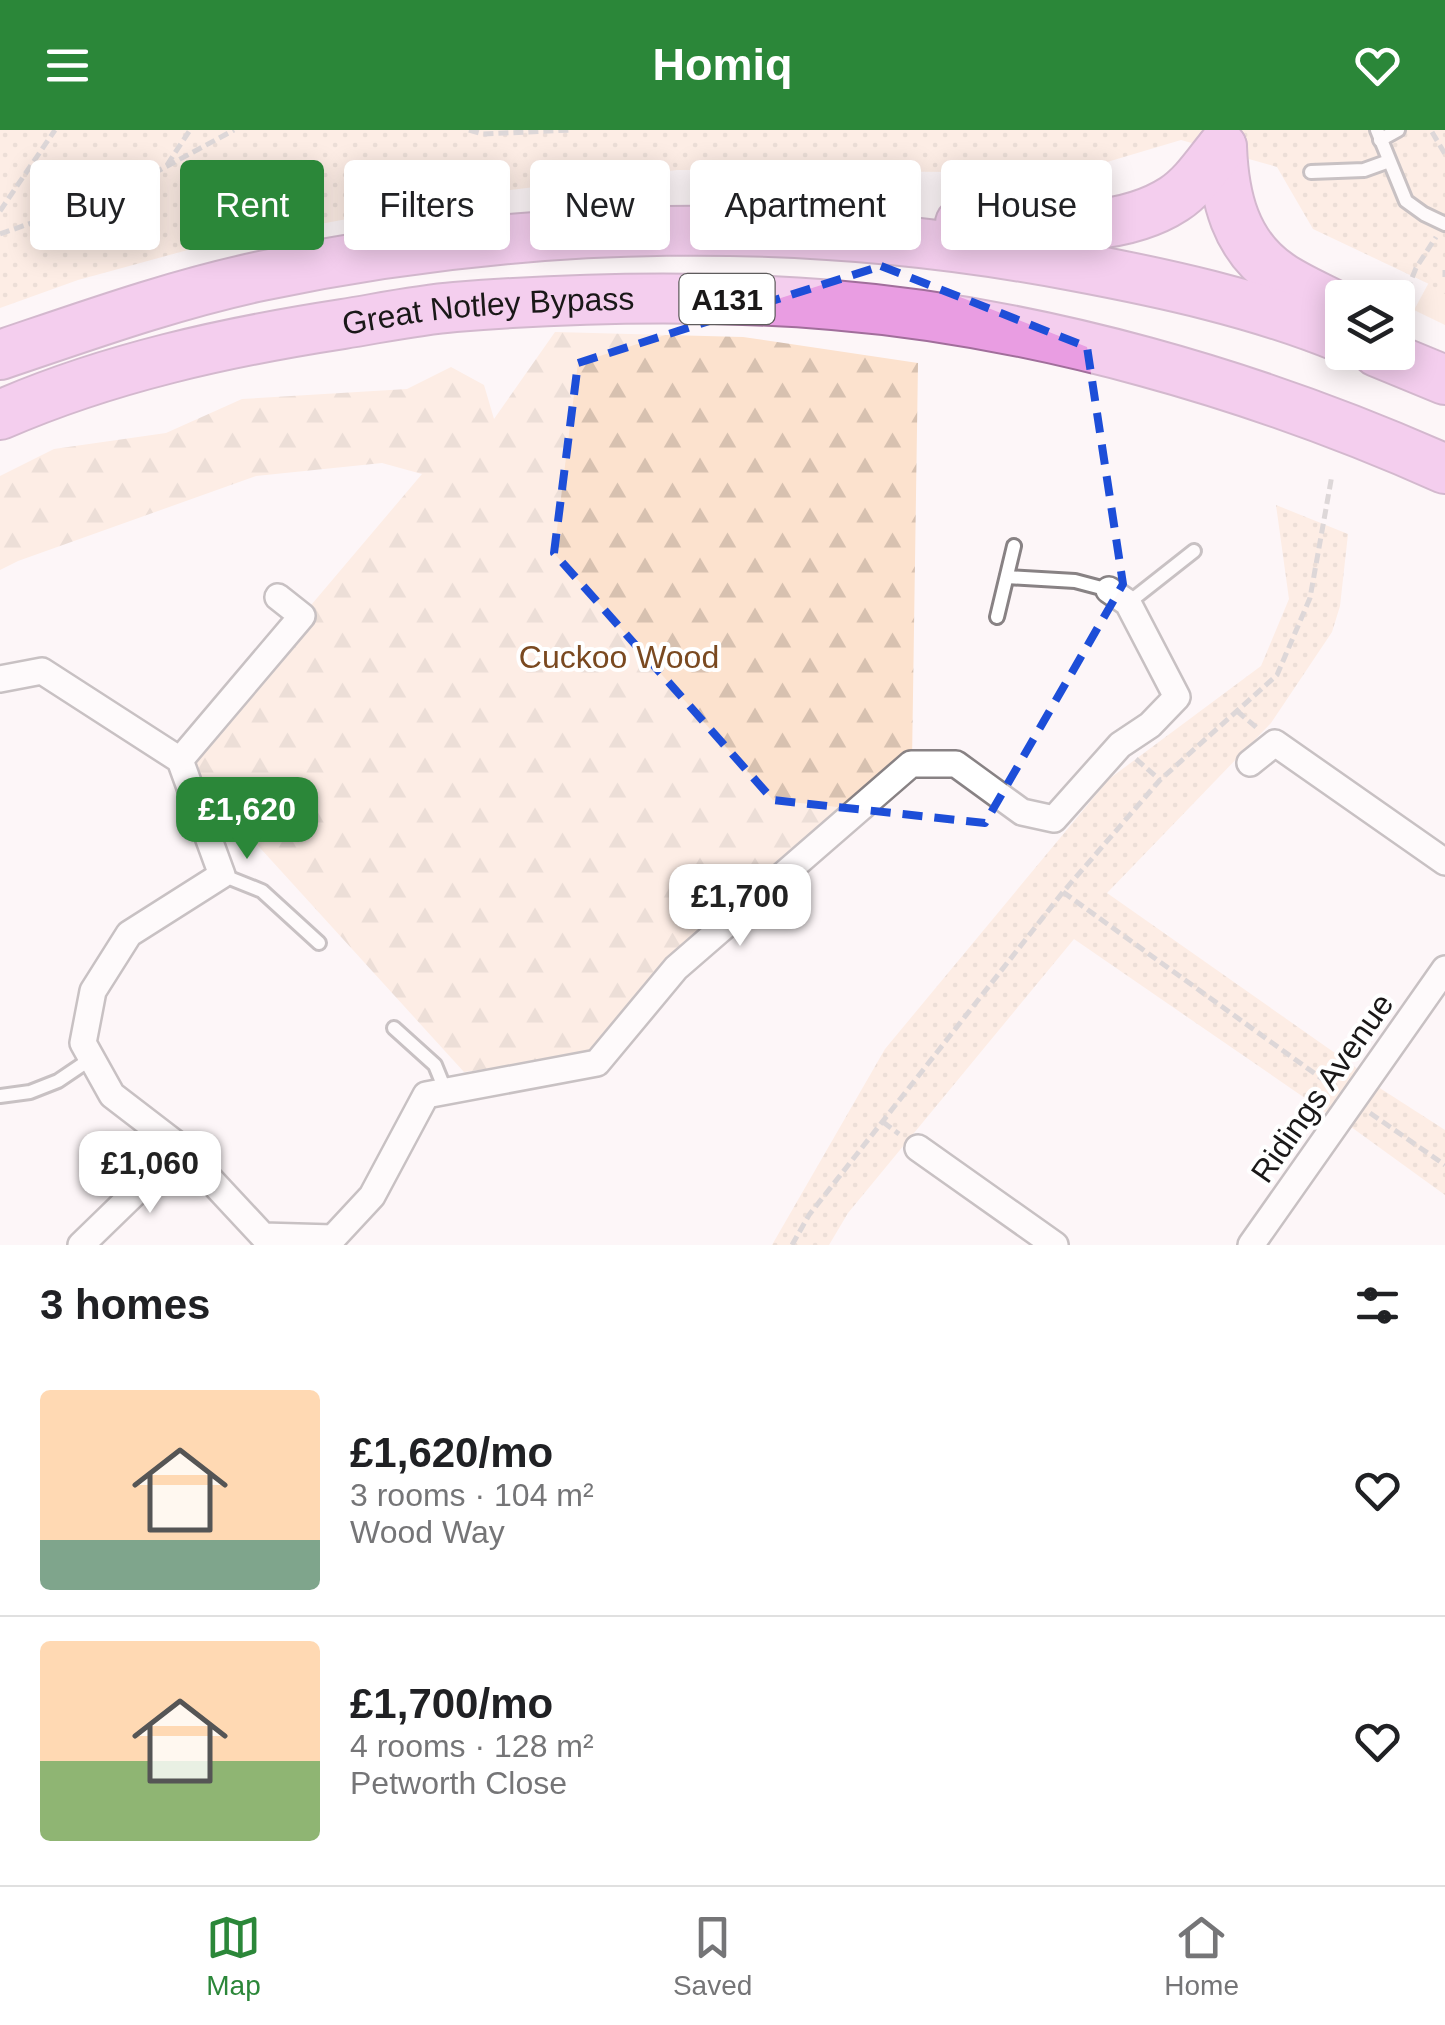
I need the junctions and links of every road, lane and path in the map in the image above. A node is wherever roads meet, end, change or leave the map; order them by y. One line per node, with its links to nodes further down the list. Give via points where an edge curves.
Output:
1 (55, 130): 15 (path)
2 (190, 130): 13 (path)
3 (234, 130): 13 (path)
4 (469, 130): 7 (path)
5 (572, 130): 7 (path)
6 (1398, 130): 9 (lane)
7 (505, 132)
8 (1432, 132): 11 (path)
9 (1376, 134): 12 (lane)
10 (1224, 138): 16 (highway, via 1192,185 1136,217 1084,224); 22 (highway, via 1224,190 1234,221 1278,275)
11 (1445, 154)
12 (1390, 161): 14 (lane, via 1364,170); 17 (lane, via 1406,200)
13 (166, 167): 19 (path, via 116,194)
14 (1312, 172)
15 (0, 210)
16 (921, 222)
17 (1445, 223): 21 (path)
18 (690, 232): 25 (highway, Great Notley Bypass / A131, via 534,236 261,276)
19 (0, 234)
20 (921, 241): 23 (highway, Great Notley Bypass / A131, via 1152,281)
21 (1412, 280)
22 (1325, 300)
23 (1325, 331)
24 (1415, 337): 26 (highway)
25 (0, 354)
26 (1445, 364)
27 (1415, 368): 28 (highway)
28 (1445, 380)
29 (0, 415): 30 (highway, Great Notley Bypass / A131, via 205,348 452,307 738,299 838,305 1012,330 1146,362 1370,435)
30 (1445, 468)
31 (1332, 475): 43 (path, via 1310,598 1277,674 1160,780)
32 (1014, 546): 34 (lane)
33 (1194, 551): 36 (lane)
34 (1007, 577): 36 (lane, via 1075,581); 37 (lane)
35 (278, 597): 39 (street, via 302,616)
36 (1119, 597): 48 (street, via 1177,698 1120,745 1054,819 1022,812 956,764 912,764 676,968 597,1063)
37 (998, 617)
38 (0, 680): 39 (street, via 42,671)
39 (180, 760): 42 (street)
40 (1250, 763): 41 (street, via 1275,743)
41 (1445, 862)
42 (222, 876): 44 (lane, via 262,891); 47 (street, via 128,934 92,991 83,1043)
43 (1063, 892): 50 (path); 57 (path)
44 (319, 944)
45 (1445, 968): 50 (street, Ridings Avenue)
46 (394, 1028): 48 (lane, via 435,1065)
47 (92, 1058): 49 (lane, via 58,1081); 51 (street, via 112,1095)
48 (446, 1092): 55 (street, via 426,1096 372,1196)
49 (0, 1096)
50 (1352, 1101): 53 (path); 58 (street, Ridings Avenue)
51 (181, 1148): 55 (street, via 263,1236); 56 (street)
52 (918, 1148): 54 (street)
53 (1445, 1165)
54 (1041, 1241)
55 (334, 1242)
56 (81, 1245)
57 (792, 1245)
58 (1251, 1245)

